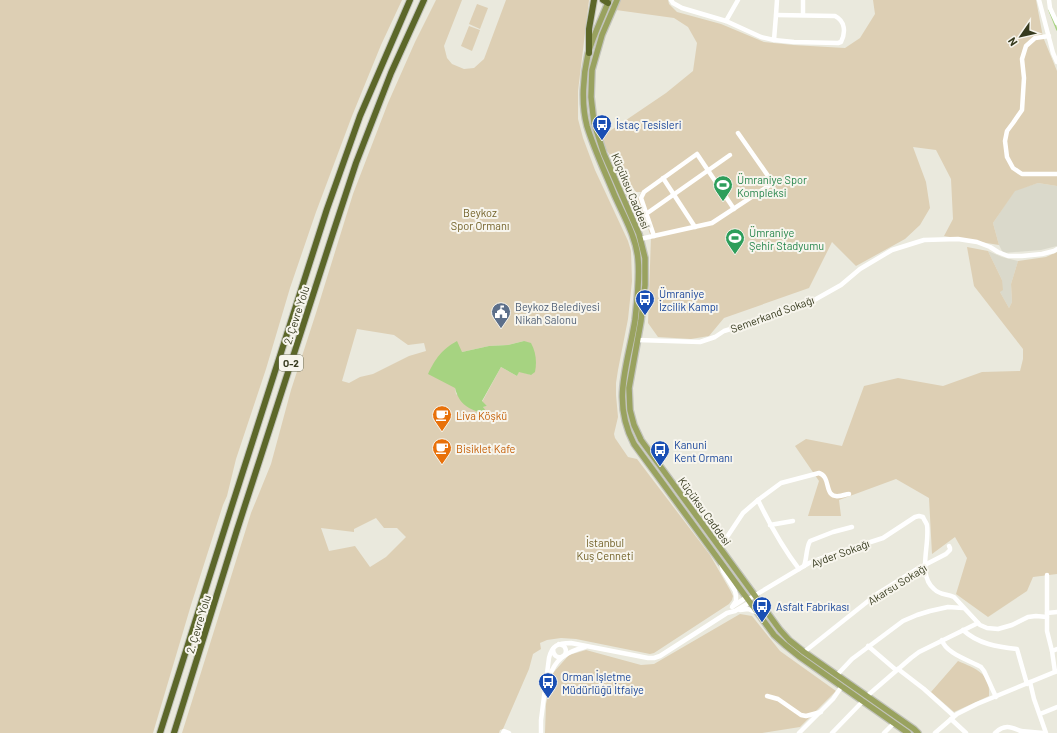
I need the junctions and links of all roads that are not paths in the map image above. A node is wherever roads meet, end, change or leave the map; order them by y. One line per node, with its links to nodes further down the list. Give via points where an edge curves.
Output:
1 (410, 0): 88 (highway, 2. Çevre Yolu / O-2, via 360,116 329,203)
2 (424, 0): 89 (highway, 2. Çevre Yolu / O-2, via 356,163)
3 (594, 0): 18 (highway, via 589,29)
4 (617, 0): 11 (main road); 20 (main road, Küçüksu Caddesi, via 602,35 592,70 590,97)
5 (671, 0): 14 (street, via 682,8)
6 (738, 0): 14 (street)
7 (777, 0): 12 (street)
8 (803, 0): 13 (street)
9 (1039, 0): 16 (street)
10 (1049, 0): 15 (street)
11 (606, 1): 18 (main road, Küçüksu Caddesi)
12 (776, 15): 13 (street); 17 (street)
13 (803, 15): 17 (street, via 835,16 840,19 844,27 841,42)
14 (726, 21): 17 (street)
15 (1057, 23)
16 (1049, 36): 19 (street); 25 (street, via 1035,38 1026,46 1022,59 1022,110 1007,131 1005,141 1007,157 1013,168 1022,174)
17 (774, 40)
18 (589, 53): 21 (main road, Küçüksu Caddesi, via 584,72 583,98)
19 (1057, 62)
20 (593, 116): 21 (main road); 32 (main road, Küçüksu Caddesi, via 604,154)
21 (586, 118): 33 (main road, Küçüksu Caddesi, via 598,156)
22 (738, 133): 28 (street, via 774,184)
23 (730, 155): 24 (street)
24 (708, 170): 26 (street, via 697,154); 27 (street); 28 (street)
25 (1057, 174)
26 (663, 178): 27 (street); 29 (street, via 644,192 641,198)
27 (674, 195): 29 (street); 30 (street)
28 (734, 209): 30 (street, via 712,223)
29 (646, 214): 31 (street)
30 (695, 227): 31 (street)
31 (654, 236): 32 (street)
32 (640, 239): 33 (main road); 36 (main road, Küçüksu Caddesi, via 645,258 645,285)
33 (634, 241): 35 (main road, Küçüksu Caddesi, via 638,258 638,285)
34 (1057, 249): 36 (street, Semerkand Sokağı, via 1042,254 1008,256 977,242 958,239 924,240 892,250 860,269 841,285 809,302 724,331 700,342)
35 (631, 339): 36 (main road); 37 (main road, Küçüksu Caddesi)
36 (638, 340): 38 (main road, Küçüksu Caddesi)
37 (624, 377): 38 (main road); 44 (main road, Küçüksu Caddesi, via 622,410 630,436)
38 (630, 379): 42 (main road, Küçüksu Caddesi, via 630,410 641,440)
39 (849, 494): 40 (street, via 838,497 832,495 827,480 819,473 781,483)
40 (758, 500): 43 (street); 46 (street, via 743,513)
41 (793, 521): 43 (street)
42 (702, 523): 44 (main road); 46 (main road, Küçüksu Caddesi)
43 (770, 525): 51 (street)
44 (696, 527): 48 (main road, Küçüksu Caddesi)
45 (852, 527): 50 (street, via 810,541)
46 (718, 545): 53 (main road, Küçüksu Caddesi)
47 (950, 546): 49 (street, Akarsu Sokağı, via 946,554)
48 (720, 561): 54 (main road, Küçüksu Caddesi); 56 (street, via 735,591 736,601)
49 (926, 565): 50 (street, Ayder Sokağı, via 927,524 919,516 884,538); 55 (street, via 926,579 929,584 941,594 954,597); 68 (street, Akarsu Sokağı, via 877,594)
50 (804, 566): 51 (street, Ayder Sokağı)
51 (799, 569): 53 (street, Ayder Sokağı)
52 (1047, 575): 59 (street)
53 (754, 596): 54 (street, Ayder Sokağı); 61 (main road, Küçüksu Caddesi)
54 (749, 599): 56 (street, Ayder Sokağı, via 748,604); 58 (main road, Küçüksu Caddesi); 61 (main road, via 754,601 769,622)
55 (963, 608): 60 (street); 66 (street, via 948,607 917,615 903,621)
56 (733, 609): 58 (street); 65 (street, via 654,658)
57 (1057, 612): 59 (street)
58 (759, 613): 73 (main road, Küçüksu Caddesi, via 784,645)
59 (1047, 615): 60 (street, via 1028,617 1012,626 998,629 987,628); 67 (street, via 1047,631)
60 (978, 623): 62 (street)
61 (775, 624): 68 (main road, Küçüksu Caddesi)
62 (963, 630): 63 (street); 75 (street, via 977,641 1017,649)
63 (942, 640): 70 (street, via 919,652); 80 (street, via 949,650 981,667)
64 (556, 646): 65 (street, via 571,643); 69 (street, via 553,652 555,656); 69 (street, via 565,647); 76 (street, via 550,654)
65 (586, 646): 69 (street)
66 (868, 646): 70 (street); 72 (street)
67 (1054, 650): 71 (street)
68 (804, 652): 72 (main road, Küçüksu Caddesi)
69 (563, 656): 76 (street, via 551,672)
70 (897, 669): 79 (street); 85 (street, via 924,689)
71 (1056, 672): 75 (street)
72 (838, 675): 73 (main road); 74 (main road, Küçüksu Caddesi)
73 (834, 681): 77 (main road, Küçüksu Caddesi)
74 (846, 681): 77 (main road); 79 (main road, Küçüksu Caddesi)
75 (1029, 683): 80 (street); 84 (street)
76 (546, 686): 90 (street)
77 (842, 686): 81 (main road, Küçüksu Caddesi); 83 (street)
78 (767, 696): 83 (street, via 778,699 801,715)
79 (867, 696): 81 (main road); 95 (main road, Küçüksu Caddesi)
80 (996, 696): 85 (street)
81 (862, 701): 86 (main road, Küçüksu Caddesi); 92 (street)
82 (1057, 707): 84 (street)
83 (821, 712): 91 (street)
84 (1040, 714): 99 (street)
85 (953, 718): 96 (street); 97 (street)
86 (894, 723): 93 (street); 94 (main road, Küçüksu Caddesi)
87 (1021, 732): 98 (street, via 1004,727); 99 (street)
88 (160, 733)
89 (174, 733)
90 (541, 733)
91 (799, 733)
92 (832, 733)
93 (884, 733)
94 (908, 733)
95 (918, 733)
96 (935, 733)
97 (966, 733)
98 (995, 733)
99 (1044, 733)

